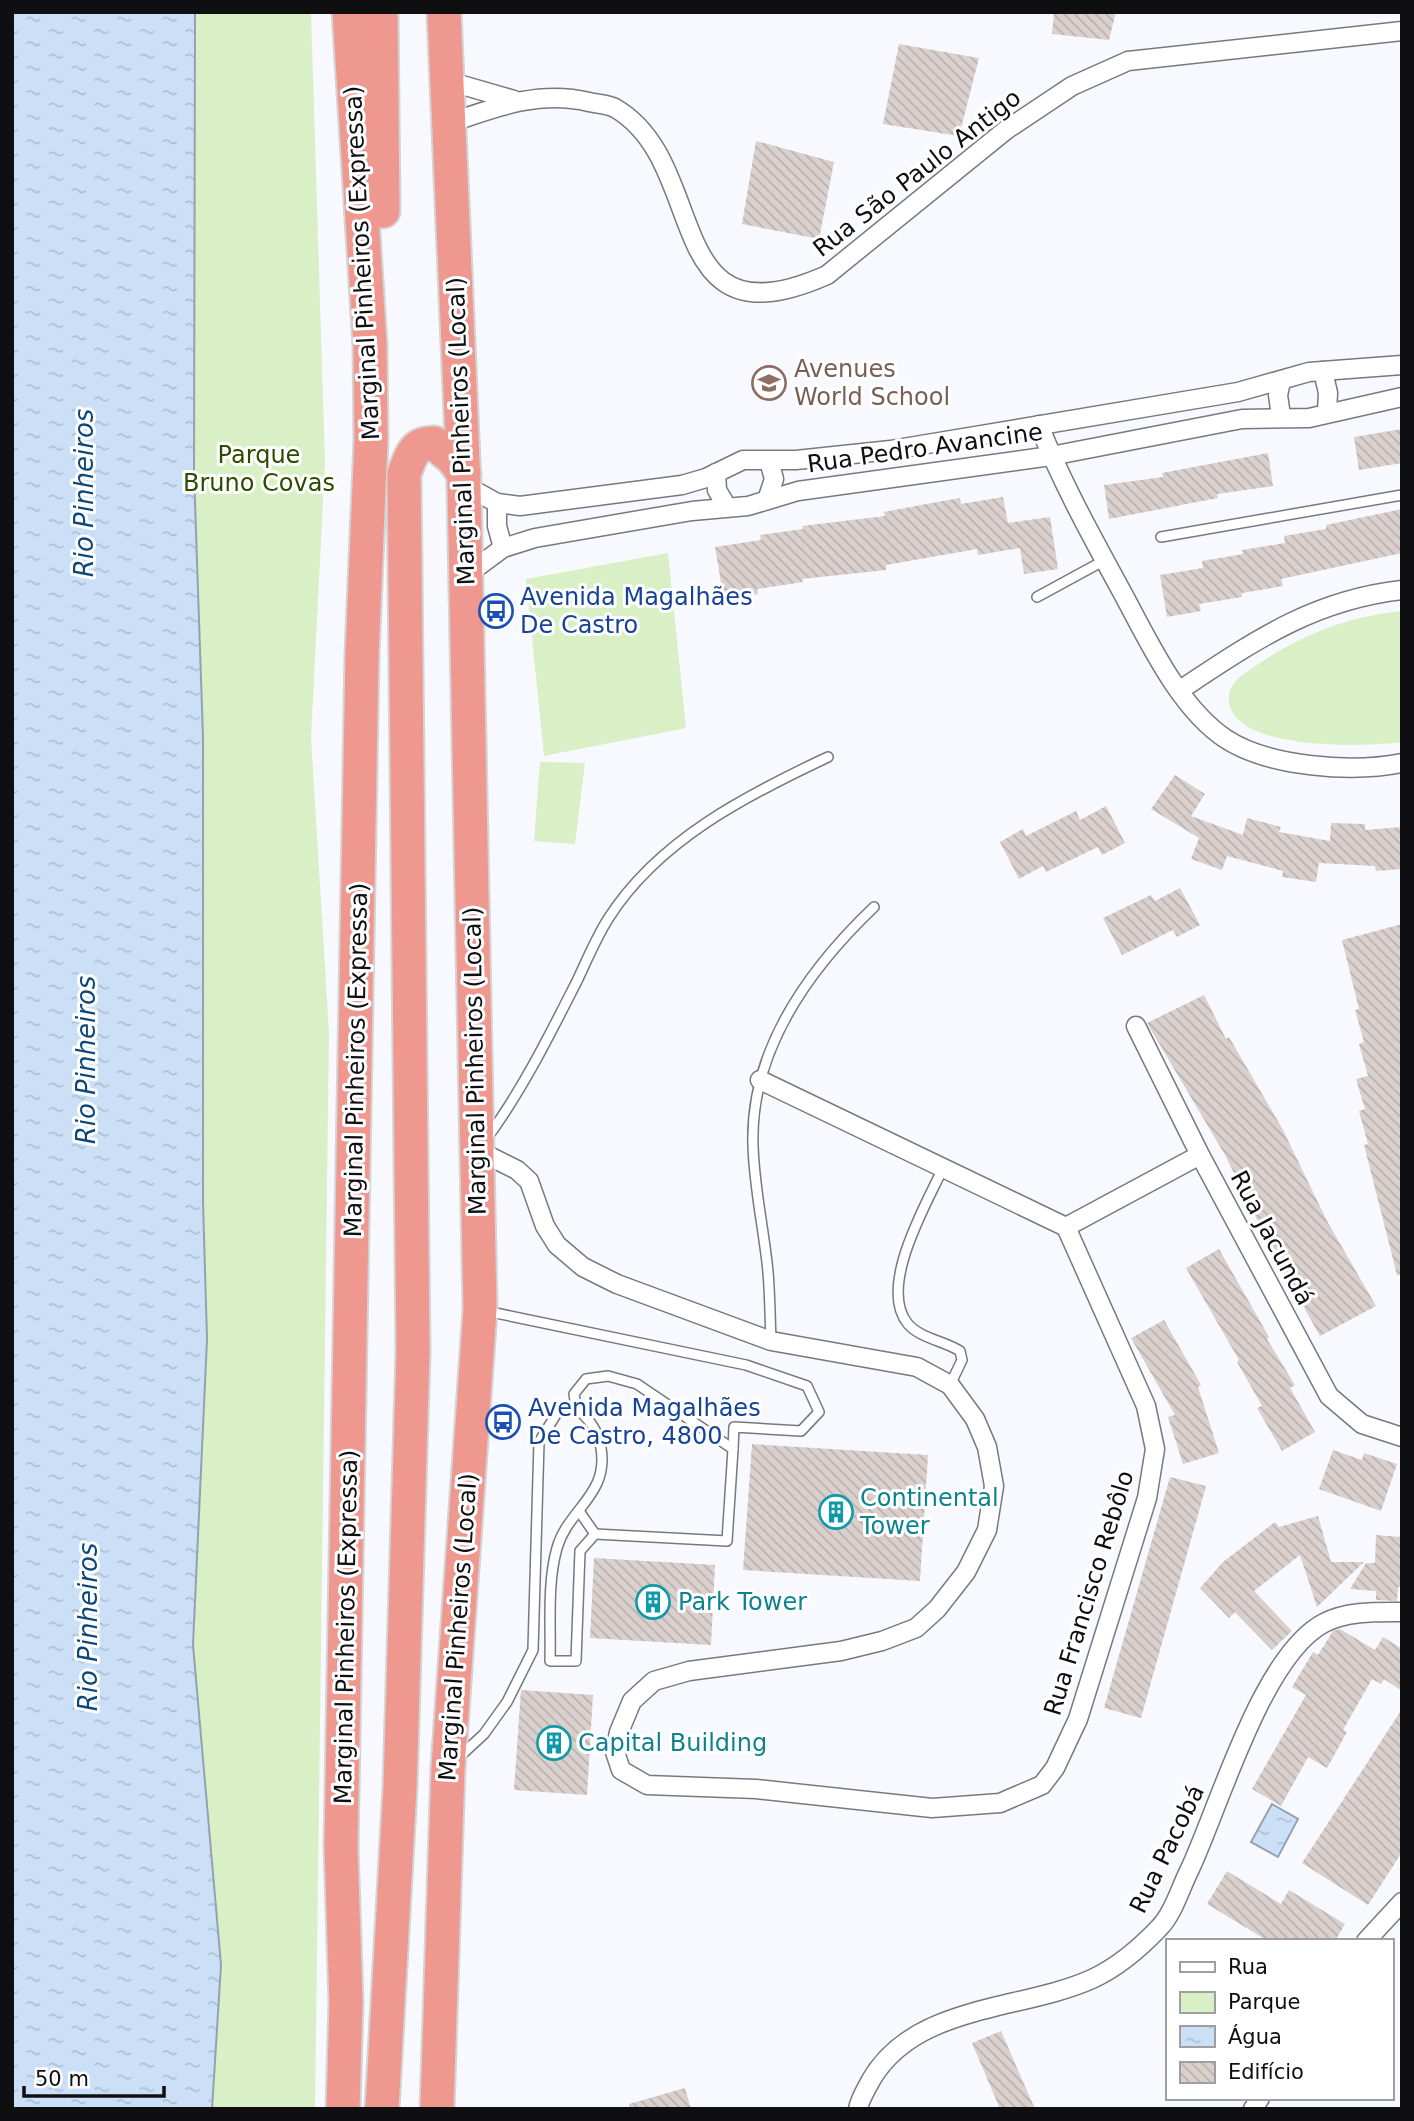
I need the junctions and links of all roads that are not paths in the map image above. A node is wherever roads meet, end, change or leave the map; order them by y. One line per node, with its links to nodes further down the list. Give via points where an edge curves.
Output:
1 (349, 12): 8 (highway, Marginal Pinheiros (Expressa))
2 (381, 12): 8 (highway, via 383,212)
3 (441, 18): 5 (highway, Marginal Pinheiros (Local))
4 (1402, 31): 6 (street, Rua São Paulo Antigo, via 1128,61 1072,86 1006,130 827,275 770,295 733,286 705,264 666,171 644,132 613,107 564,97)
5 (448, 81): 6 (street); 7 (highway, Marginal Pinheiros (Local))
6 (514, 100): 7 (street)
7 (450, 123): 19 (highway, Marginal Pinheiros (Local))
8 (370, 345): 52 (highway, Marginal Pinheiros (Expressa), via 341,1847)
9 (1402, 365): 10 (street, Rua Pedro Avancine)
10 (1324, 371): 11 (street, Rua Pedro Avancine); 13 (street)
11 (1281, 380): 14 (street); 15 (street, Rua Pedro Avancine, via 1238,392)
12 (1402, 397): 13 (street, Rua Pedro Avancine)
13 (1327, 411): 14 (street, Rua Pedro Avancine, via 1309,418)
14 (1281, 416): 16 (street, Rua Pedro Avancine, via 1242,418)
15 (1039, 425): 16 (street); 17 (street, Rua Pedro Avancine, via 891,450)
16 (1051, 456): 21 (street, Rua Pedro Avancine, via 798,491); 26 (street)
17 (769, 461): 18 (street, Rua Pedro Avancine, via 743,460); 21 (street, via 774,479)
18 (716, 473): 22 (street, Rua Pedro Avancine, via 682,485 520,506); 23 (street, via 717,490)
19 (464, 480): 22 (street, Rua Pedro Avancine); 27 (highway, Marginal Pinheiros (Local)); 53 (highway, via 434,443 422,443 413,451 404,474 412,1352 400,1787)
20 (1402, 495): 24 (lane)
21 (767, 500): 23 (street, Rua Pedro Avancine)
22 (497, 503): 25 (street)
23 (727, 507): 25 (street, Rua Pedro Avancine, via 559,533)
24 (1161, 537)
25 (503, 548): 27 (street, Rua Pedro Avancine)
26 (1105, 560): 29 (lane); 30 (street)
27 (465, 576): 36 (highway, Marginal Pinheiros (Local))
28 (1402, 590): 30 (street, via 1328,605 1297,617)
29 (1037, 597)
30 (1180, 690): 32 (street, via 1211,727 1245,749 1321,766)
31 (828, 757): 36 (lane, via 703,824 637,884 608,918 543,1048)
32 (1402, 763)
33 (874, 907): 35 (lane, via 842,937 806,982 776,1036)
34 (1136, 1026): 37 (street, Rua Jacundá)
35 (760, 1080): 38 (street); 41 (lane, via 752,1144 768,1273)
36 (477, 1150): 40 (highway, Marginal Pinheiros (Local)); 41 (street, via 529,1181 545,1226 583,1267)
37 (1200, 1155): 39 (street); 44 (street, Rua Jacundá, via 1329,1396 1362,1424)
38 (944, 1166): 39 (street); 42 (lane, via 902,1261 897,1288 908,1325 960,1351 962,1360)
39 (1066, 1227): 42 (street, Rua Francisco Rebôlo, via 1146,1406 1155,1449 1147,1498 1086,1693 1055,1768 1042,1785 1000,1803 932,1808 756,1789 648,1785 621,1770 615,1752 618,1732 632,1701 654,1681 689,1671 841,1651 882,1641 916,1628 965,1572 987,1530 994,1486 975,1419)
40 (480, 1310): 45 (lane, via 746,1365 807,1386 819,1412 801,1431 734,1427); 49 (highway, Marginal Pinheiros (Local))
41 (771, 1341): 42 (street, via 917,1367)
42 (950, 1385)
43 (576, 1408): 45 (lane, via 574,1394 586,1379 608,1376 637,1384); 46 (lane, via 591,1421 604,1466 596,1488); 49 (lane, via 557,1413 539,1442 533,1650 507,1702 484,1734)
44 (1402, 1437)
45 (733, 1449): 47 (lane, via 727,1541)
46 (579, 1511): 47 (lane); 47 (lane, via 557,1546 550,1661 576,1661 580,1551)
47 (595, 1534)
48 (1402, 1612): 55 (street, Rua Pacobá, via 1352,1614 1324,1623 1287,1655 1163,1925 1129,1956 1093,1979 939,2025 909,2039 879,2068)
49 (448, 1768): 54 (highway, Marginal Pinheiros (Local))
50 (1402, 1902): 51 (street)
51 (1368, 1939)
52 (344, 2109)
53 (382, 2109)
54 (437, 2109)
55 (858, 2109)

